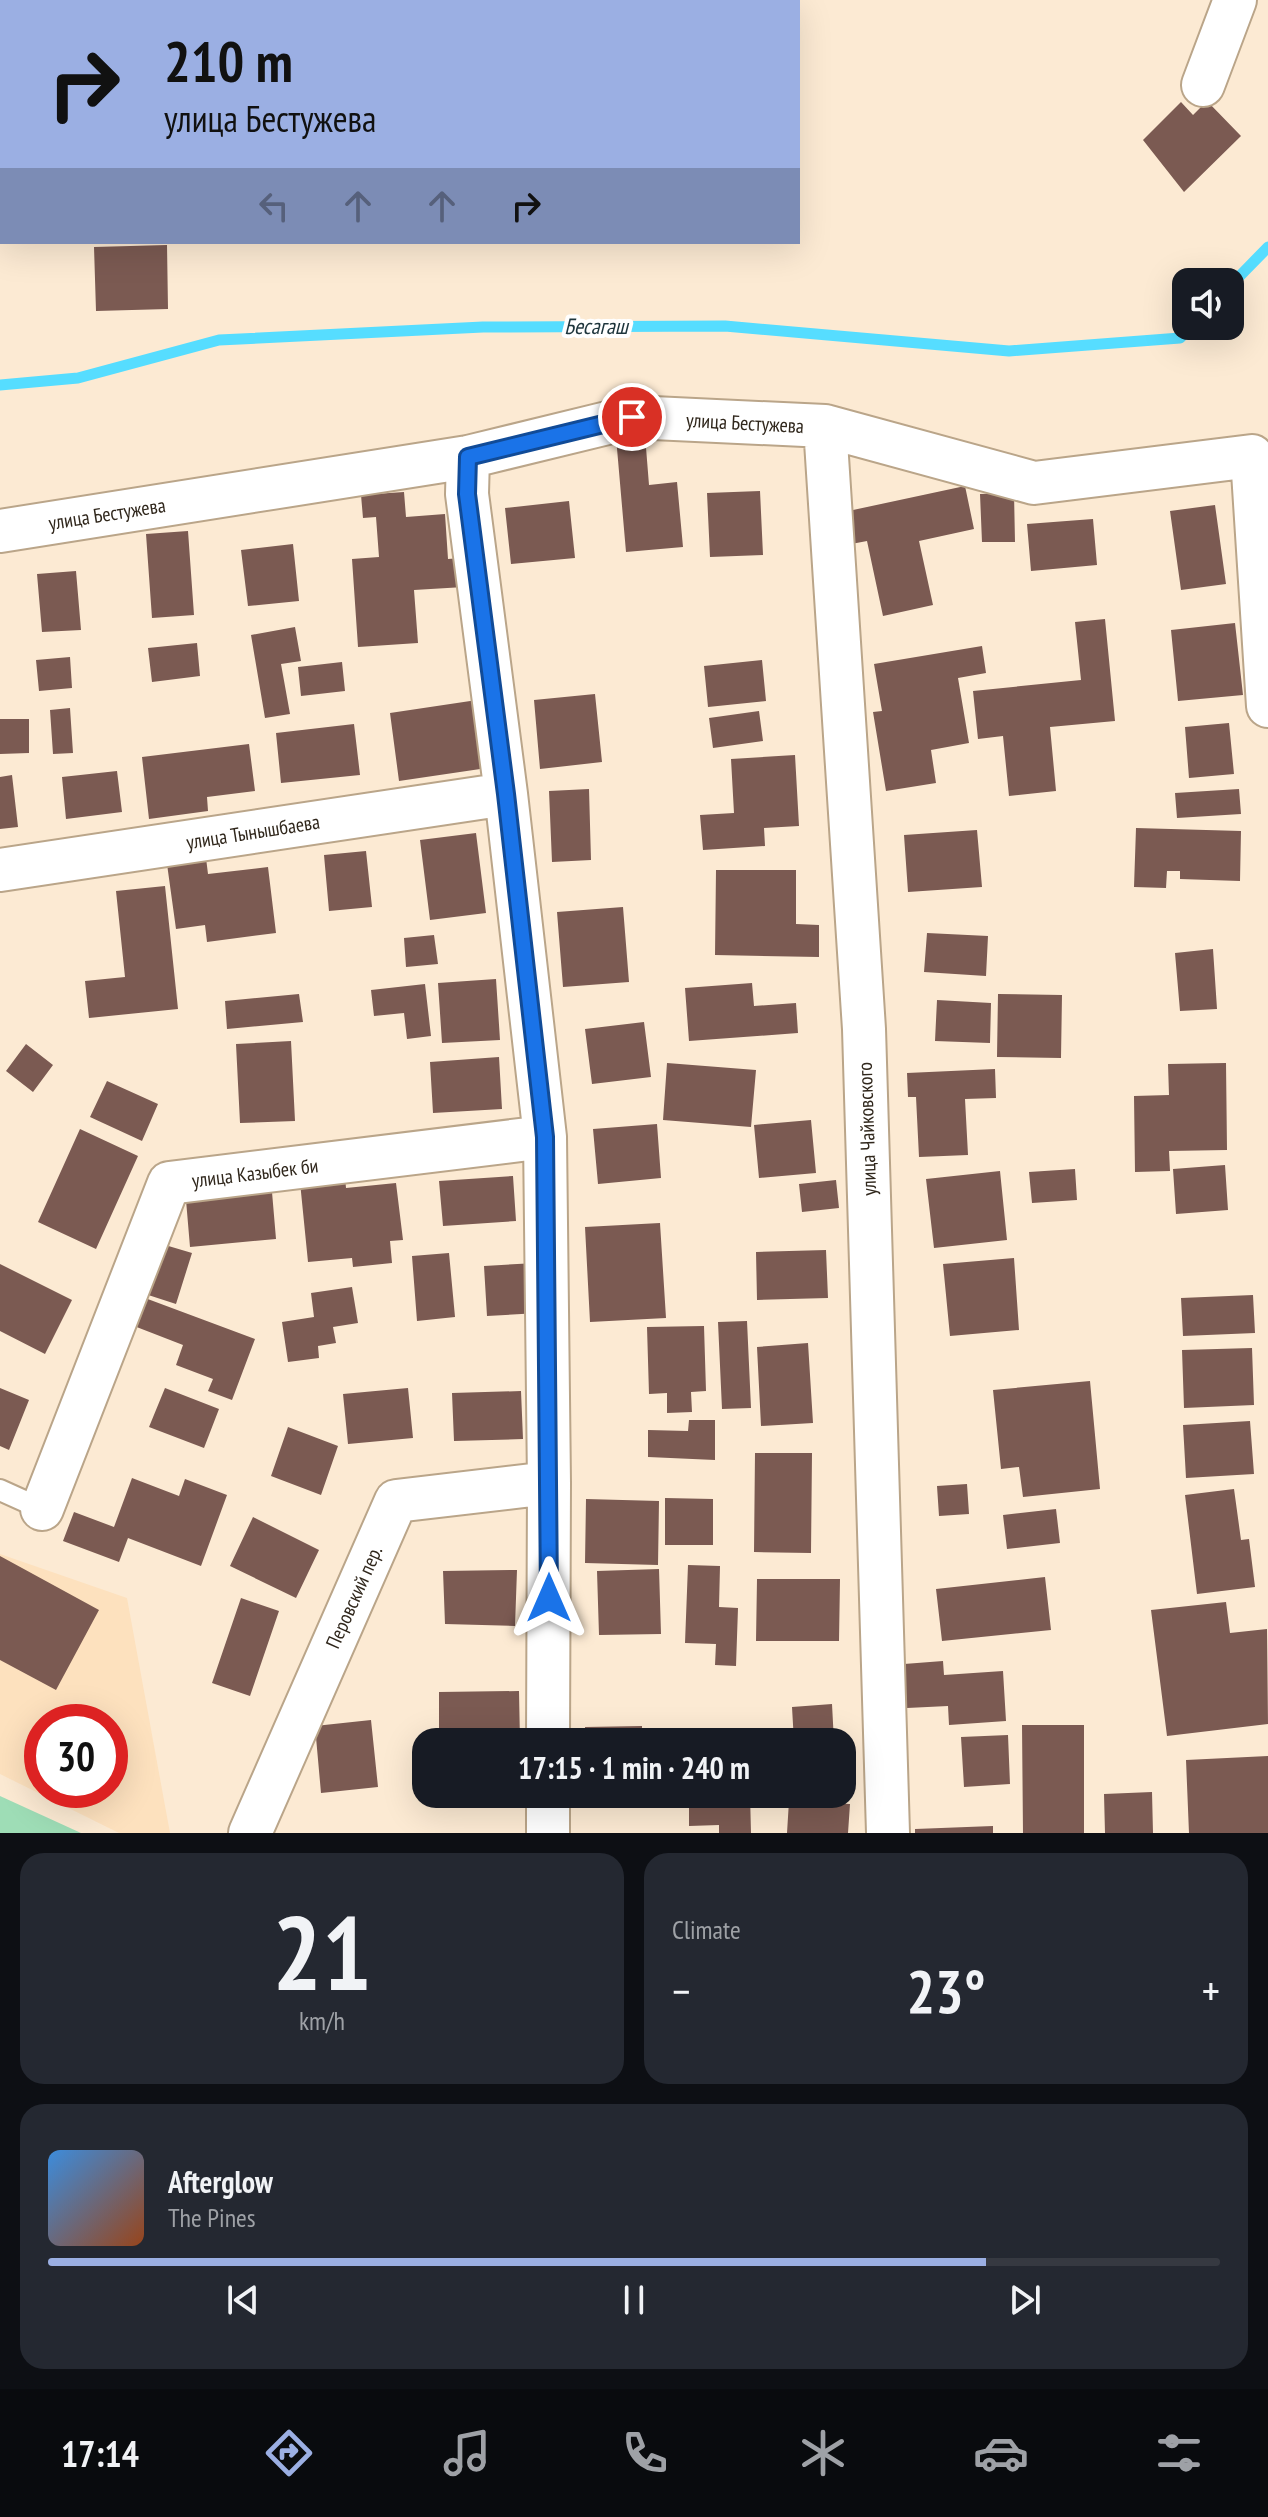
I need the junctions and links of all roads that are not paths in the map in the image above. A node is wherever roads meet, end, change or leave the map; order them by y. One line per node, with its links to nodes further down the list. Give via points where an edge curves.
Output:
1 (1235, 0): 2 (street)
2 (1203, 85)
3 (825, 426): 4 (street, улица Бестужева, via 632,417); 6 (street, улица Бестужева, via 1034,483 1252,456); 17 (street, улица Чайковского, via 864,1029)
4 (468, 457): 5 (street, улица Бестужева); 7 (street, via 467,494)
5 (0, 531)
6 (1268, 706)
7 (506, 794): 8 (street, улица Тынышбаева); 9 (street)
8 (0, 870)
9 (545, 1137): 10 (street); 12 (street, улица Казыбек би, via 169,1183)
10 (549, 1483): 13 (street); 15 (street, Перовский пер., via 396,1501)
11 (0, 1490): 12 (lane)
12 (42, 1509)
13 (548, 1728)
14 (548, 1808): 16 (street)
15 (250, 1833)
16 (548, 1833)
17 (888, 1833)

